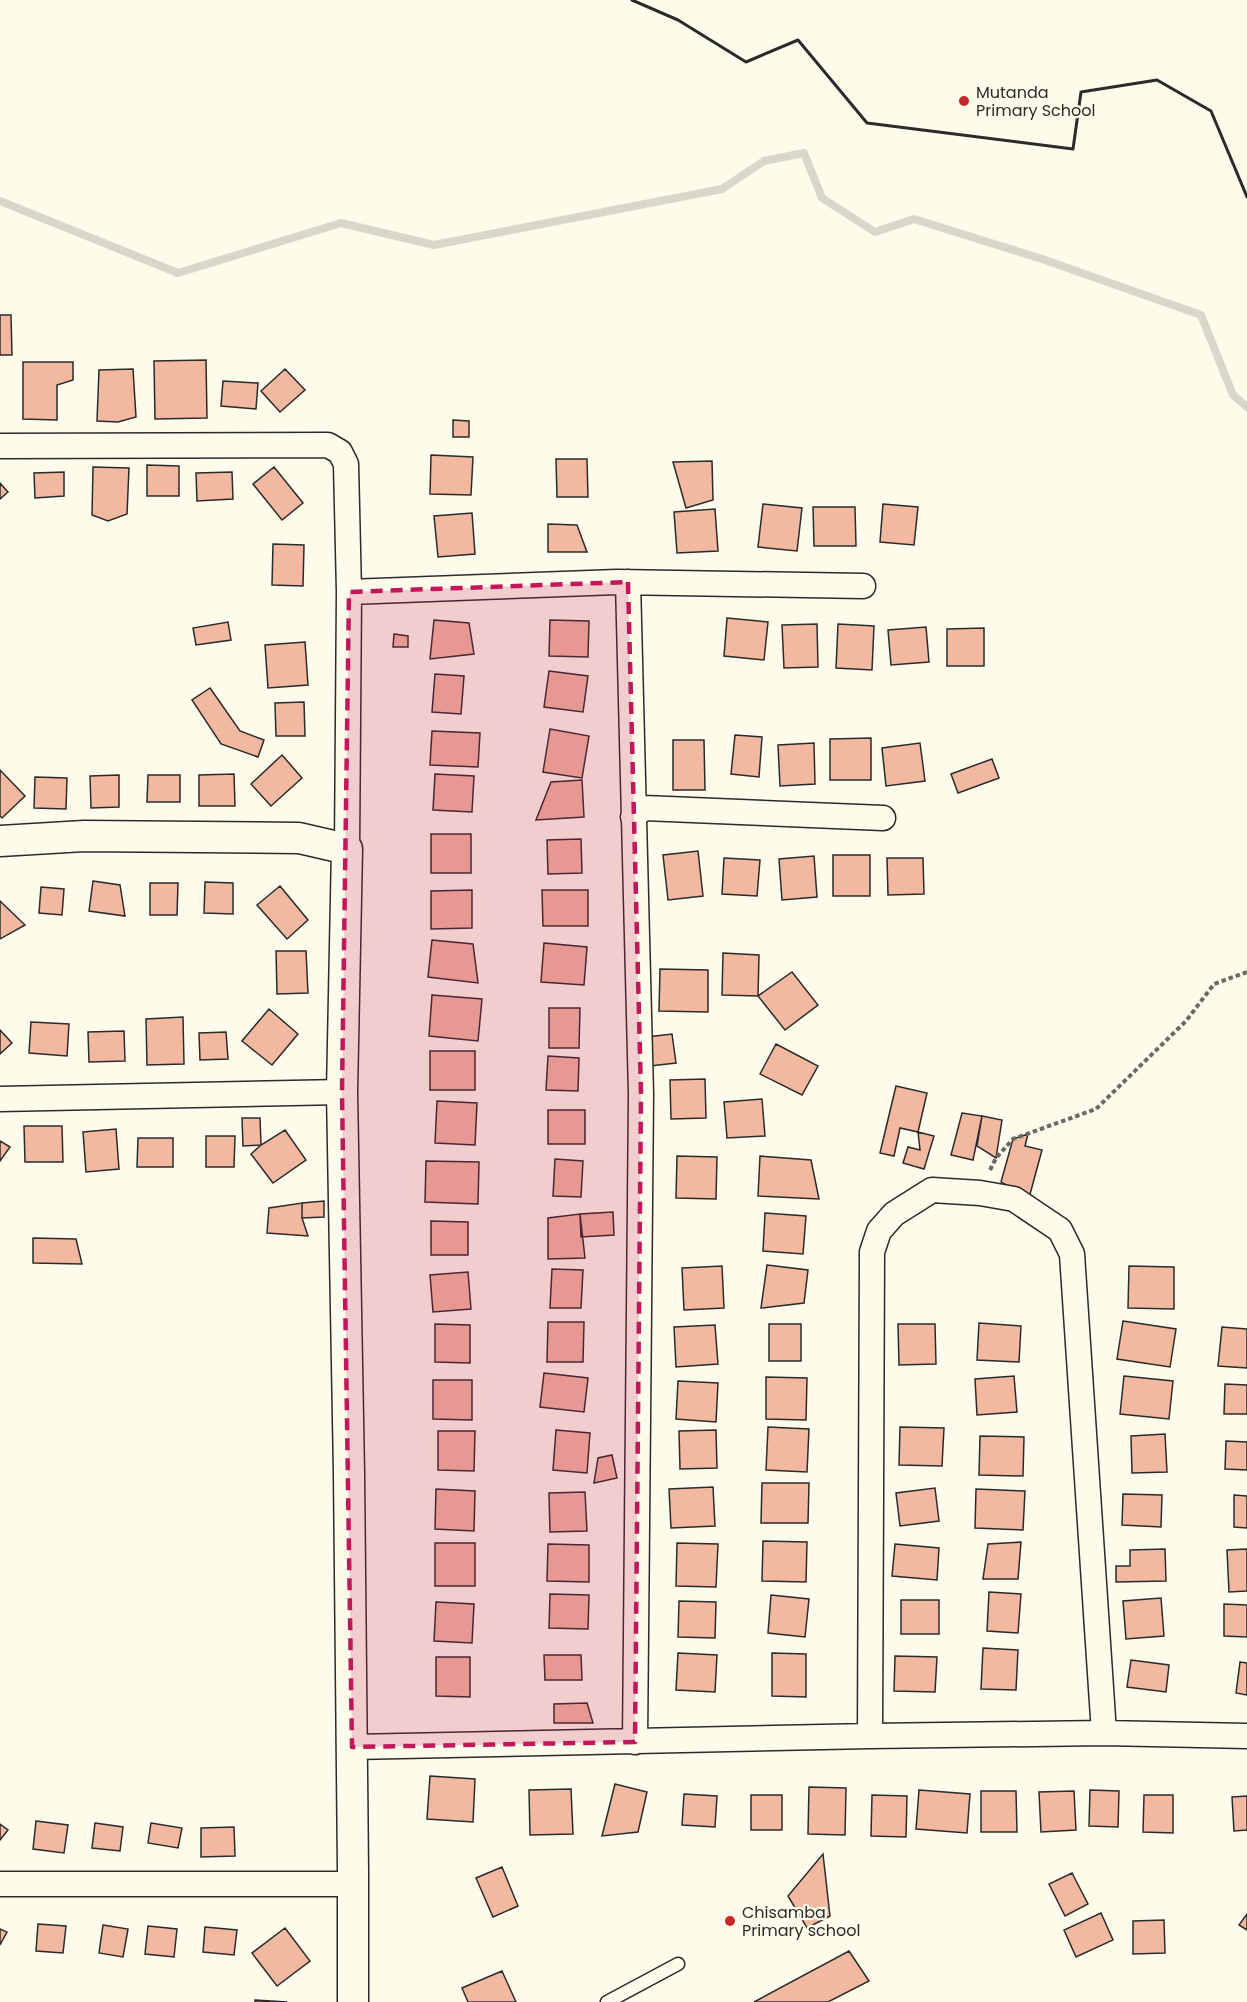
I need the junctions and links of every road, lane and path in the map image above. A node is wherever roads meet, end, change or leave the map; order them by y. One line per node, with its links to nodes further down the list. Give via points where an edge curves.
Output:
1 (0, 446): 4 (street, via 328,445 340,452 346,464)
2 (628, 582): 3 (street); 4 (street); 5 (street)
3 (863, 586)
4 (349, 592): 8 (street)
5 (633, 817): 6 (street, via 644,808); 16 (street, via 641,1094)
6 (883, 818)
7 (0, 841): 8 (street, via 84,836 299,838)
8 (347, 849): 10 (street)
9 (1247, 972): 12 (path, via 1214,984 1186,1021 1096,1109 1013,1139 996,1158)
10 (342, 1092): 11 (street); 17 (street)
11 (0, 1100)
12 (980, 1193): 13 (street, via 1014,1199 1060,1230 1072,1254); 14 (street, via 932,1190 894,1214 879,1231 872,1252)
13 (1104, 1733): 14 (street); 15 (street)
14 (870, 1736): 16 (street)
15 (1247, 1736)
16 (635, 1742): 17 (street)
17 (352, 1747): 19 (street)
18 (0, 1884): 19 (street)
19 (353, 1884): 21 (street)
20 (678, 1964): 22 (lane)
21 (353, 2002)
22 (607, 2002)

